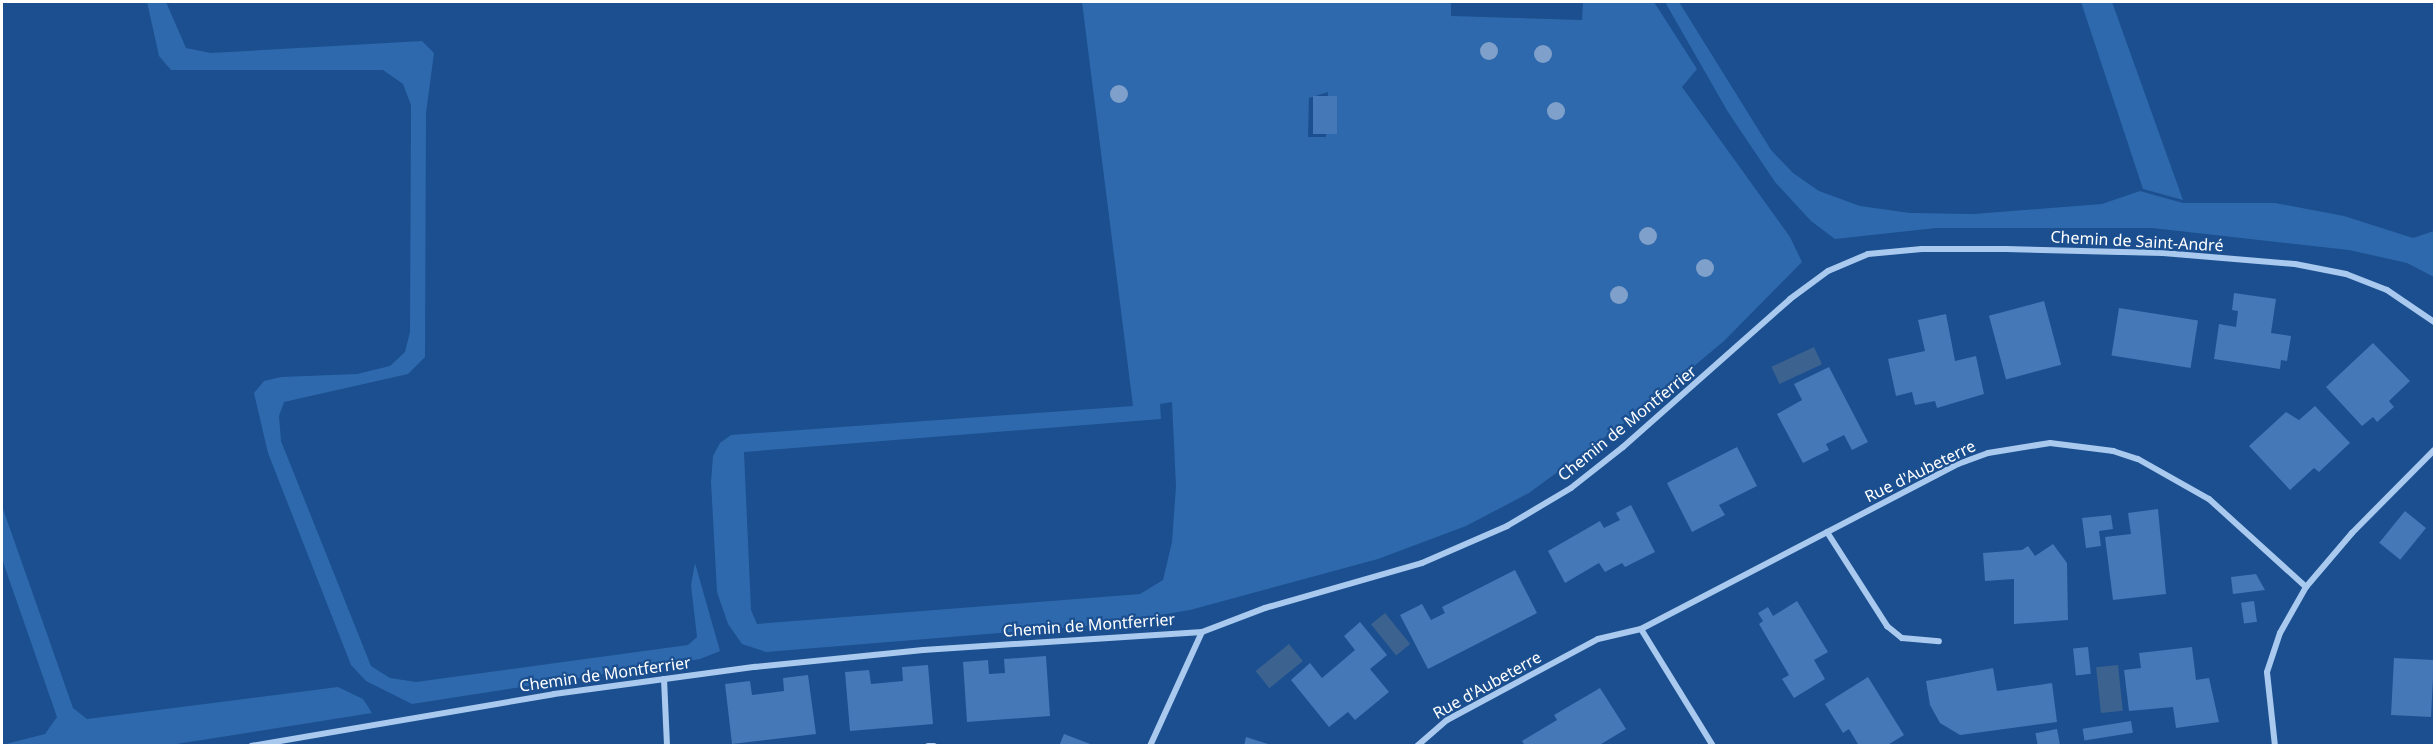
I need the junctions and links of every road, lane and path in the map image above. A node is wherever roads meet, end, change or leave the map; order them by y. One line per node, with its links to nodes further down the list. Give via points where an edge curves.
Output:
1 (1828, 270): 2 (street, Chemin de Saint-André, via 1868,254 1922,249 2163,252 2295,264 2346,274 2387,290); 7 (street, Chemin de Montferrier, via 1623,447 1571,488 1508,526 1422,563 1265,608)
2 (2434, 322)
3 (2434, 450): 5 (street, via 2388,493)
4 (1827, 532): 5 (street, Rue d'Aubeterre, via 1988,453 2050,443 2078,446 2113,451 2170,474 2209,499); 6 (street, Rue d'Aubeterre); 8 (street, via 1887,626 1902,638)
5 (2306, 587): 17 (street, via 2280,633 2267,672)
6 (1641, 629): 15 (street, Rue d'Aubeterre, via 1588,645 1447,720); 16 (street)
7 (1202, 632): 9 (street, Chemin de Montferrier, via 923,650); 14 (street)
8 (1939, 641)
9 (664, 679): 10 (street, Chemin de Montferrier); 11 (street)
10 (251, 746)
11 (667, 746)
12 (928, 746): 13 (street)
13 (934, 746)
14 (1150, 746)
15 (1417, 746)
16 (1713, 746)
17 (2275, 746)

